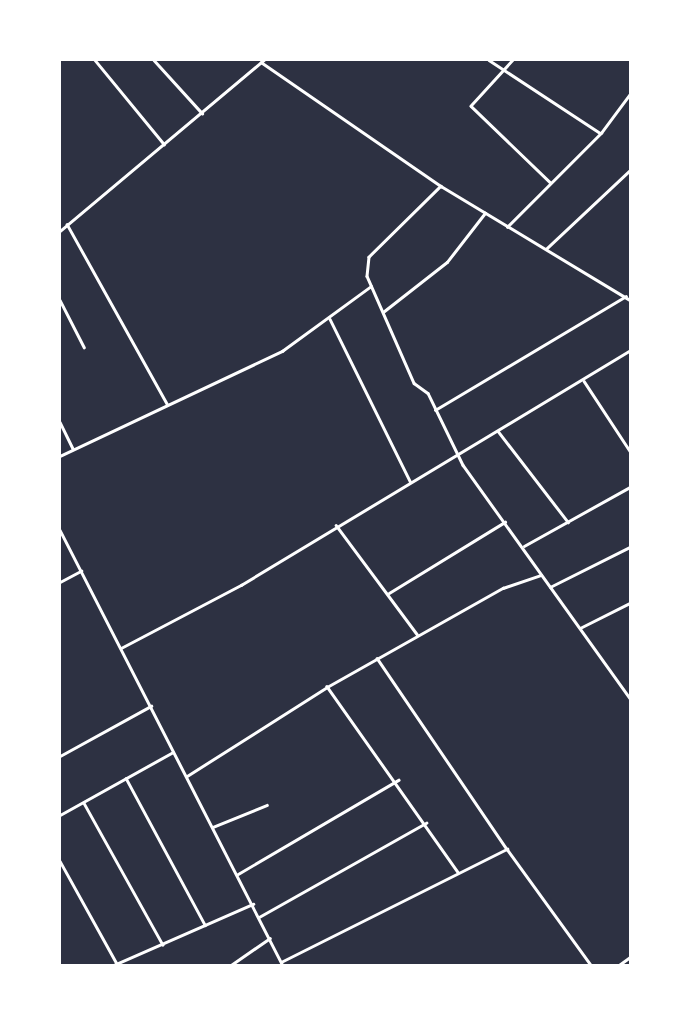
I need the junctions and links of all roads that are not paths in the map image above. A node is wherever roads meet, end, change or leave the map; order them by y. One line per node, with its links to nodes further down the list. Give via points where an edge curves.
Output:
1 (95, 60): 10 (street)
2 (154, 60): 8 (street)
3 (489, 60): 6 (street)
4 (513, 60): 6 (street)
5 (263, 61): 8 (street); 13 (street)
6 (504, 69): 9 (street); 12 (street, via 471,106)
7 (631, 94): 9 (street)
8 (202, 113): 10 (street)
9 (601, 133): 12 (street)
10 (163, 144): 15 (street)
11 (631, 170): 18 (street)
12 (550, 182): 16 (street)
13 (441, 186): 14 (street); 19 (street, via 366,261)
14 (485, 212): 16 (street); 23 (street, via 447,262)
15 (67, 224): 17 (street); 29 (street)
16 (507, 226): 18 (street)
17 (60, 231)
18 (546, 249): 20 (street)
19 (371, 286): 23 (street); 24 (street)
20 (625, 296): 22 (street); 30 (street)
21 (60, 300): 25 (street)
22 (631, 300)
23 (383, 312): 30 (street, via 414,383)
24 (330, 319): 29 (street, via 237,375); 37 (street)
25 (85, 347)
26 (629, 351): 27 (street); 28 (street)
27 (631, 359)
28 (583, 381): 32 (street); 34 (street)
29 (167, 404): 33 (street)
30 (435, 411): 35 (street)
31 (60, 422): 33 (street)
32 (497, 430): 35 (street); 40 (street)
33 (73, 449): 36 (street)
34 (631, 450)
35 (460, 451): 37 (street); 39 (street, via 463,466)
36 (60, 456)
37 (410, 481): 41 (street)
38 (631, 487): 40 (street)
39 (506, 521): 43 (street); 49 (street)
40 (568, 522): 43 (street)
41 (336, 525): 49 (street); 53 (street, via 241,585)
42 (60, 530): 45 (street)
43 (524, 546): 46 (street)
44 (631, 547): 48 (street)
45 (82, 571): 47 (street); 53 (street)
46 (541, 575): 48 (street); 52 (street)
47 (60, 582)
48 (550, 587): 51 (street)
49 (389, 593): 52 (street)
50 (631, 603): 51 (street)
51 (580, 628): 56 (street)
52 (417, 634): 54 (street)
53 (121, 648): 57 (street)
54 (376, 657): 55 (street); 68 (street)
55 (327, 687): 60 (street); 62 (street)
56 (631, 698)
57 (151, 706): 58 (street); 59 (street)
58 (173, 751): 60 (street); 61 (street)
59 (60, 756)
60 (187, 776): 67 (street)
61 (126, 778): 63 (street); 74 (street)
62 (398, 780): 66 (street); 71 (street)
63 (83, 803): 65 (street); 76 (street)
64 (267, 805): 67 (street)
65 (60, 815)
66 (426, 823): 70 (street); 73 (street)
67 (213, 827): 71 (street)
68 (507, 849): 70 (street); 81 (street)
69 (60, 861): 79 (street)
70 (458, 873): 78 (street)
71 (238, 874): 72 (street)
72 (253, 904): 73 (street); 74 (street)
73 (259, 917): 75 (street)
74 (205, 925): 76 (street)
75 (270, 938): 78 (street); 80 (street)
76 (163, 945): 79 (street)
77 (631, 957): 82 (street)
78 (282, 964)
79 (116, 965)
80 (231, 965)
81 (591, 965)
82 (619, 965)

